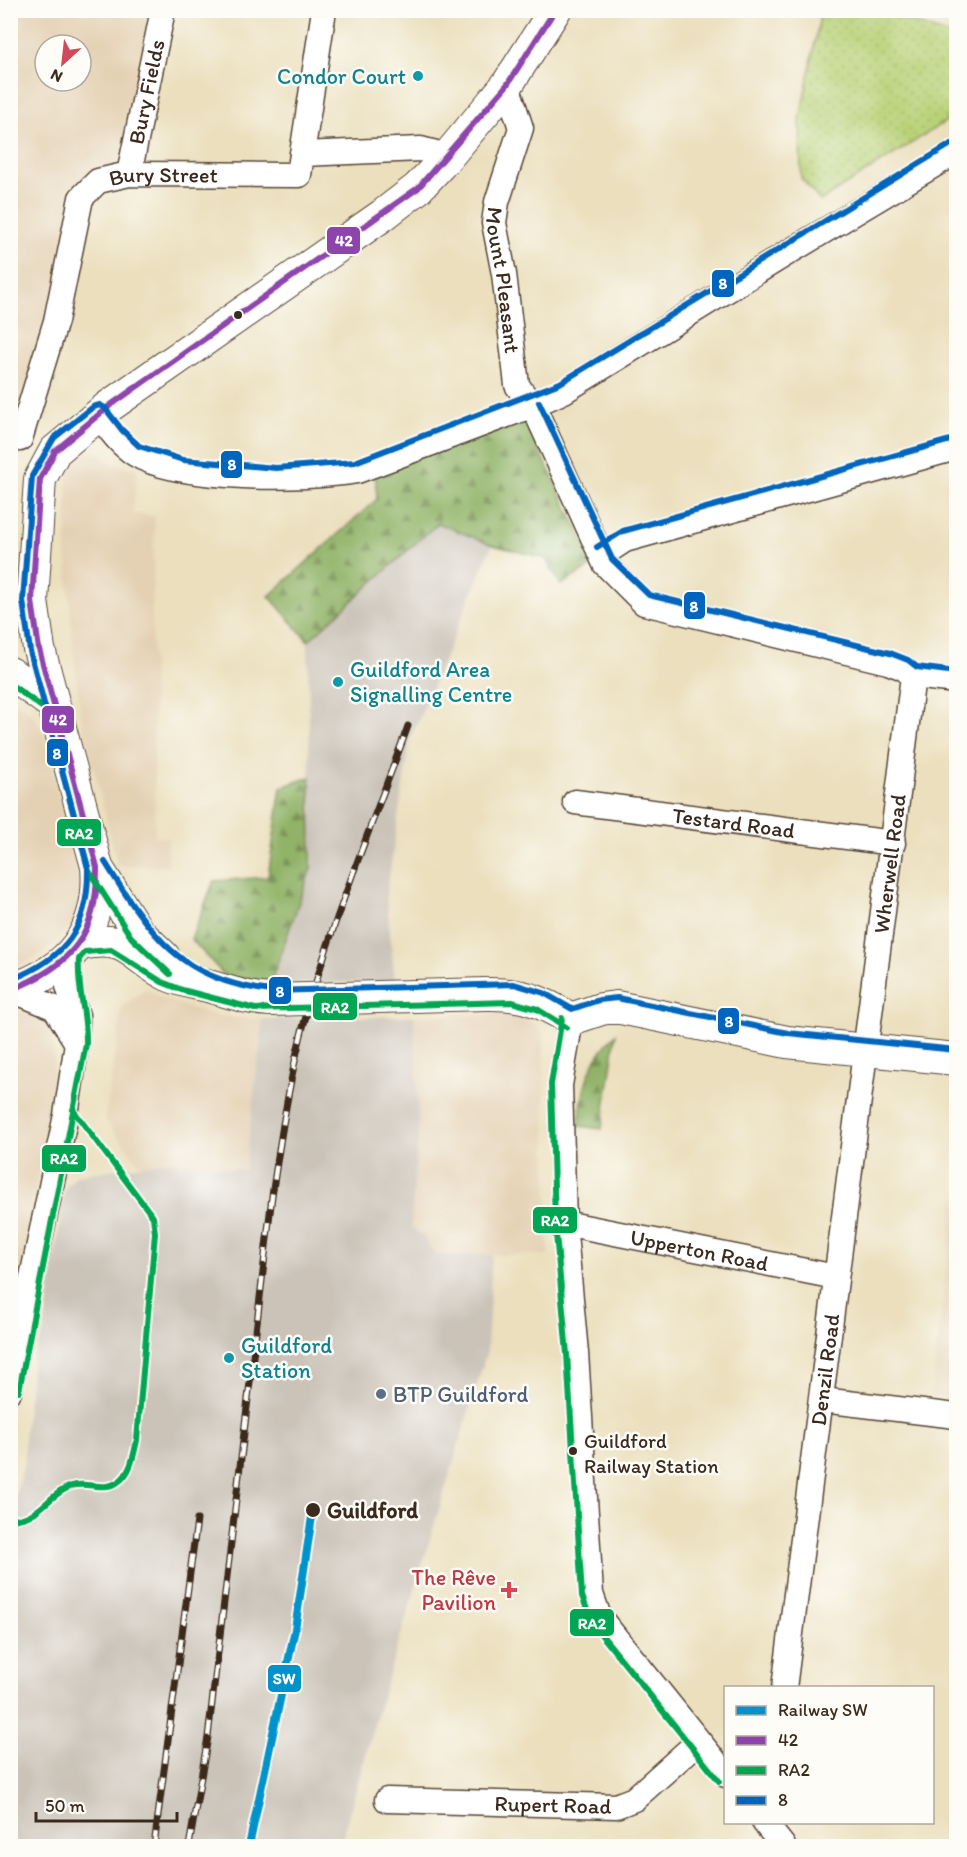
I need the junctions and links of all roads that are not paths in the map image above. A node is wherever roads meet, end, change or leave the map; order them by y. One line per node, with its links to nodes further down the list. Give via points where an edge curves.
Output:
1 (163, 10): 8 (street, Bury Fields)
2 (324, 10): 7 (street)
3 (555, 10): 4 (main road)
4 (507, 85): 6 (main road); 9 (street, Mount Pleasant, via 521,128 494,223 517,385)
5 (957, 152): 9 (street, via 564,391)
6 (448, 156): 7 (street, Bury Street, via 421,149); 10 (main road, via 418,188 383,215)
7 (300, 164): 8 (street, Bury Street)
8 (129, 174): 11 (street, Bury Street, via 98,181 81,198 56,321)
9 (531, 406): 10 (street, via 357,471 308,476 255,476 157,464 123,445); 15 (street, Mount Pleasant)
10 (99, 414): 13 (main road)
11 (15, 438): 13 (street)
12 (957, 448): 15 (street, via 625,540)
13 (55, 451): 14 (main road)
14 (40, 479): 16 (main road, via 24,518); 20 (main road, via 32,601 39,649)
15 (602, 555): 18 (street, Mount Pleasant, via 614,575 644,603 888,662)
16 (10, 625)
17 (10, 673): 20 (main road)
18 (913, 675): 19 (street, Mount Pleasant); 22 (street, Wherwell Road)
19 (957, 681)
20 (54, 705): 23 (main road)
21 (575, 802): 22 (street, Testard Road)
22 (893, 843): 29 (street, Wherwell Road)
23 (97, 867): 24 (main road, via 99,893 94,917); 25 (main road, via 150,945 182,972)
24 (75, 949): 25 (main road, via 102,940 114,941 166,974); 26 (main road, via 39,978); 28 (street, via 68,986 77,1015)
25 (209, 987): 27 (main road, bridge, via 242,997 271,1000 513,993)
26 (11, 990): 28 (street, via 55,1008)
27 (571, 1019): 29 (main road, via 616,1007 787,1042); 31 (street, via 560,1085)
28 (77, 1043): 33 (street)
29 (863, 1052): 30 (main road); 32 (street, Denzil Road)
30 (957, 1059)
31 (564, 1223): 32 (street, Upperton Road); 37 (street, via 594,1606 611,1634)
32 (836, 1277): 34 (street, Denzil Road)
33 (10, 1390)
34 (822, 1400): 35 (street); 36 (street, Denzil Road)
35 (957, 1416)
36 (784, 1686)
37 (698, 1742): 38 (street); 39 (street, Rupert Road, via 634,1799 616,1806)
38 (724, 1773)
39 (387, 1800)
40 (766, 1824): 41 (street)
41 (783, 1846)

